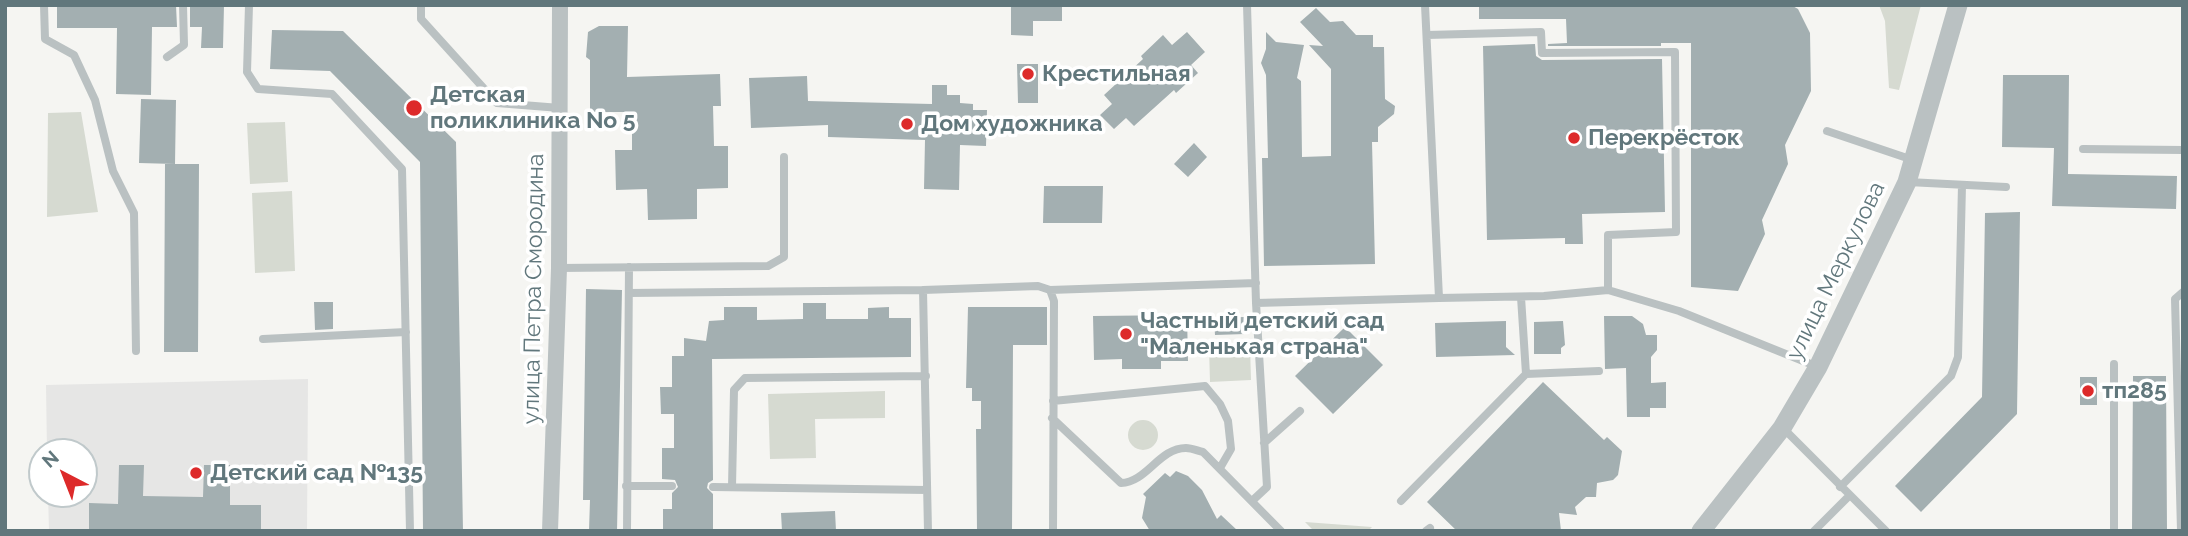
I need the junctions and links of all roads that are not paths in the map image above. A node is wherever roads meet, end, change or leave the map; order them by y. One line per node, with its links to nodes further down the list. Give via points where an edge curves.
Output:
1 (44, 5): 33 (lane, via 45,39 75,55 95,100 113,172 134,213)
2 (183, 5): 10 (lane, via 184,46)
3 (248, 5): 31 (lane, via 247,72 258,89 332,94 402,169)
4 (421, 5): 11 (lane, via 421,19 497,103)
5 (560, 5): 11 (street, улица Петра Смородина)
6 (1247, 5): 22 (lane)
7 (1425, 5): 9 (lane)
8 (1958, 5): 16 (street, улица Меркулова)
9 (1427, 35): 25 (lane, via 1541,32 1542,53 1675,52 1676,232 1608,235); 29 (lane)
10 (167, 57)
11 (560, 108): 21 (street, улица Петра Смородина)
12 (1827, 131): 16 (lane)
13 (2083, 149): 14 (lane)
14 (2183, 150)
15 (784, 157): 20 (lane, via 784,257 768,266)
16 (1913, 160): 17 (street, улица Меркулова)
17 (1907, 182): 18 (lane); 35 (street, улица Меркулова)
18 (1962, 185): 19 (lane); 49 (lane, via 1958,357 1951,376)
19 (2007, 187)
20 (629, 267): 21 (lane); 27 (lane)
21 (559, 268): 56 (street, улица Петра Смородина)
22 (1256, 283): 24 (lane); 30 (lane)
23 (923, 290): 24 (lane, via 1038,286); 27 (lane); 38 (lane)
24 (1050, 290): 39 (lane, via 1054,302)
25 (1608, 290): 28 (lane); 35 (lane, via 1679,311)
26 (2183, 292): 64 (lane, via 2175,299)
27 (629, 293): 45 (lane)
28 (1521, 297): 29 (lane); 37 (lane)
29 (1439, 298): 30 (lane)
30 (1256, 303): 43 (lane)
31 (406, 331): 32 (lane); 55 (lane)
32 (263, 339)
33 (136, 351)
34 (2114, 364): 63 (lane)
35 (1818, 367): 42 (street, улица Меркулова)
36 (1599, 372): 37 (lane)
37 (1527, 374): 53 (lane)
38 (926, 376): 48 (lane, via 745,377 734,390); 50 (lane)
39 (1053, 401): 41 (lane); 44 (lane, via 1205,386 1228,421 1231,449)
40 (1300, 411): 43 (lane)
41 (1052, 418): 44 (lane, via 1121,483 1131,483 1168,452 1186,448 1203,452); 59 (lane)
42 (1783, 428): 49 (lane); 54 (street, улица Меркулова)
43 (1264, 443): 52 (lane, via 1267,487)
44 (1220, 468): 52 (lane)
45 (626, 486): 46 (lane); 57 (lane)
46 (672, 486)
47 (713, 487): 48 (lane)
48 (732, 487): 50 (lane)
49 (1840, 487): 51 (lane)
50 (926, 490): 58 (lane)
51 (1850, 495): 61 (lane); 62 (lane)
52 (1252, 500): 60 (lane)
53 (1401, 501)
54 (1706, 529)
55 (410, 531)
56 (550, 531)
57 (626, 531)
58 (928, 531)
59 (1053, 531)
60 (1281, 531)
61 (1814, 531)
62 (1886, 531)
63 (2114, 531)
64 (2181, 531)

